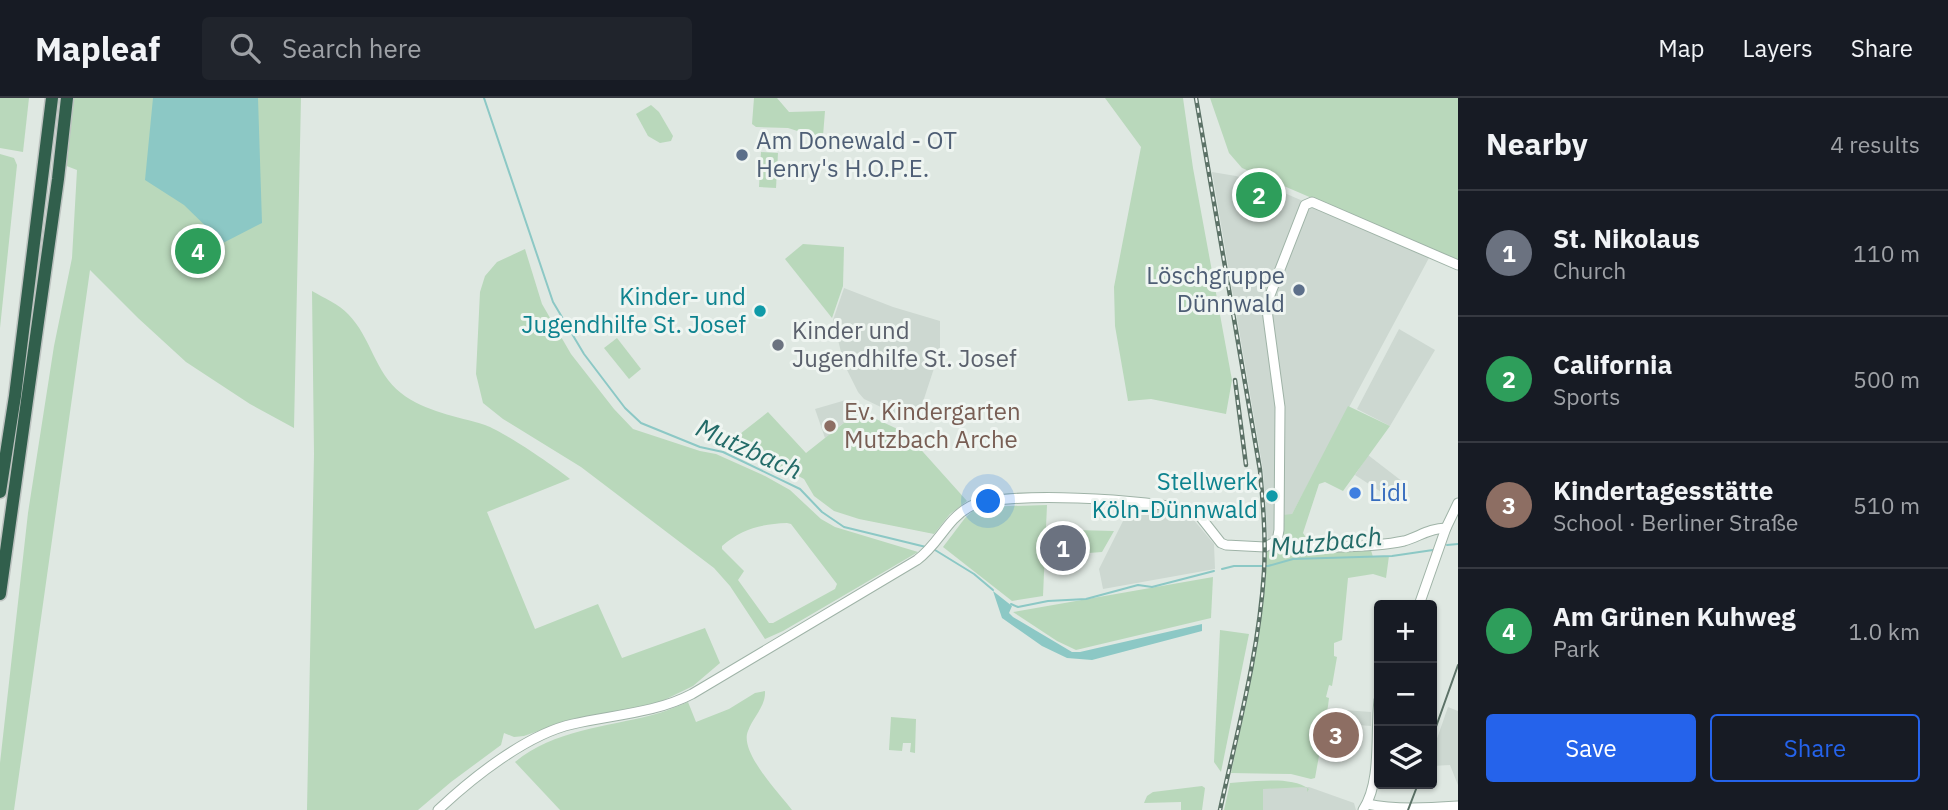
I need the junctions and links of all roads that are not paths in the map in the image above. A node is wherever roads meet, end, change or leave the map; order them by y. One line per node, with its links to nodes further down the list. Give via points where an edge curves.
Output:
1 (52, 98): 4 (highway)
2 (67, 98): 8 (highway)
3 (1458, 265): 7 (main road, via 1308,202 1303,209 1267,310 1280,407)
4 (0, 492)
5 (1458, 503): 6 (main road)
6 (1446, 528): 7 (main road, via 1377,543 1295,546); 9 (main road)
7 (1277, 541): 14 (main road, via 1265,547 1226,545 1191,511 1126,500 976,503 960,513 930,550 680,700 572,724 538,737)
8 (0, 594)
9 (1421, 600)
10 (1377, 726): 12 (main road, via 1373,782)
11 (1458, 806): 13 (main road)
12 (1365, 807): 13 (main road)
13 (1410, 809)
14 (438, 810)

